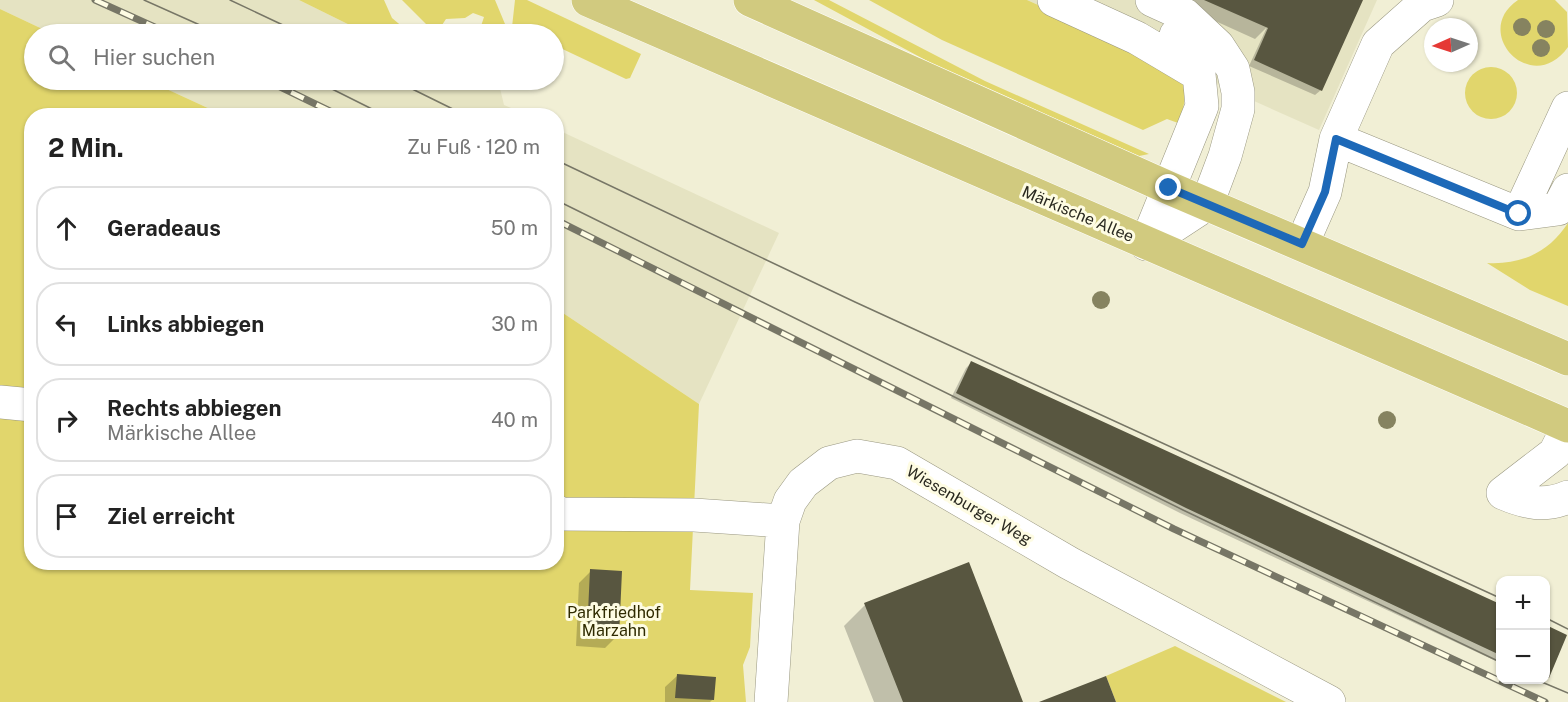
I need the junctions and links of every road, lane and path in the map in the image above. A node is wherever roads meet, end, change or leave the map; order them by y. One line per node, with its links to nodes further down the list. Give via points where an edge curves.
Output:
1 (588, 0): 14 (main road, Märkische Allee)
2 (750, 0): 10 (main road)
3 (1054, 0): 7 (street, via 1137,38)
4 (1107, 0): 6 (street)
5 (1437, 0): 9 (street, via 1422,5 1378,44)
6 (1163, 20): 7 (street); 12 (street, via 1218,46 1233,69 1238,109)
7 (1199, 74): 10 (street, via 1202,106)
8 (1568, 108): 13 (street)
9 (1336, 139): 13 (street); 15 (street, via 1325,192)
10 (1169, 188): 12 (main road); 14 (street)
11 (1568, 190): 13 (street, via 1558,209)
12 (1207, 204): 14 (street); 15 (main road)
13 (1519, 214)
14 (1146, 244): 19 (main road, Märkische Allee)
15 (1302, 244): 16 (main road)
16 (1568, 359)
17 (0, 402): 18 (street)
18 (24, 404)
19 (1568, 426): 20 (street, via 1556,453 1503,493 1534,504)
20 (1568, 497)
21 (564, 514): 22 (street, via 694,515)
22 (783, 521): 23 (street, Wiesenburger Weg); 24 (street, Wiesenburger Weg, via 790,501 803,483 829,464 857,456 897,464 1069,563)
23 (771, 702)
24 (1329, 702)

